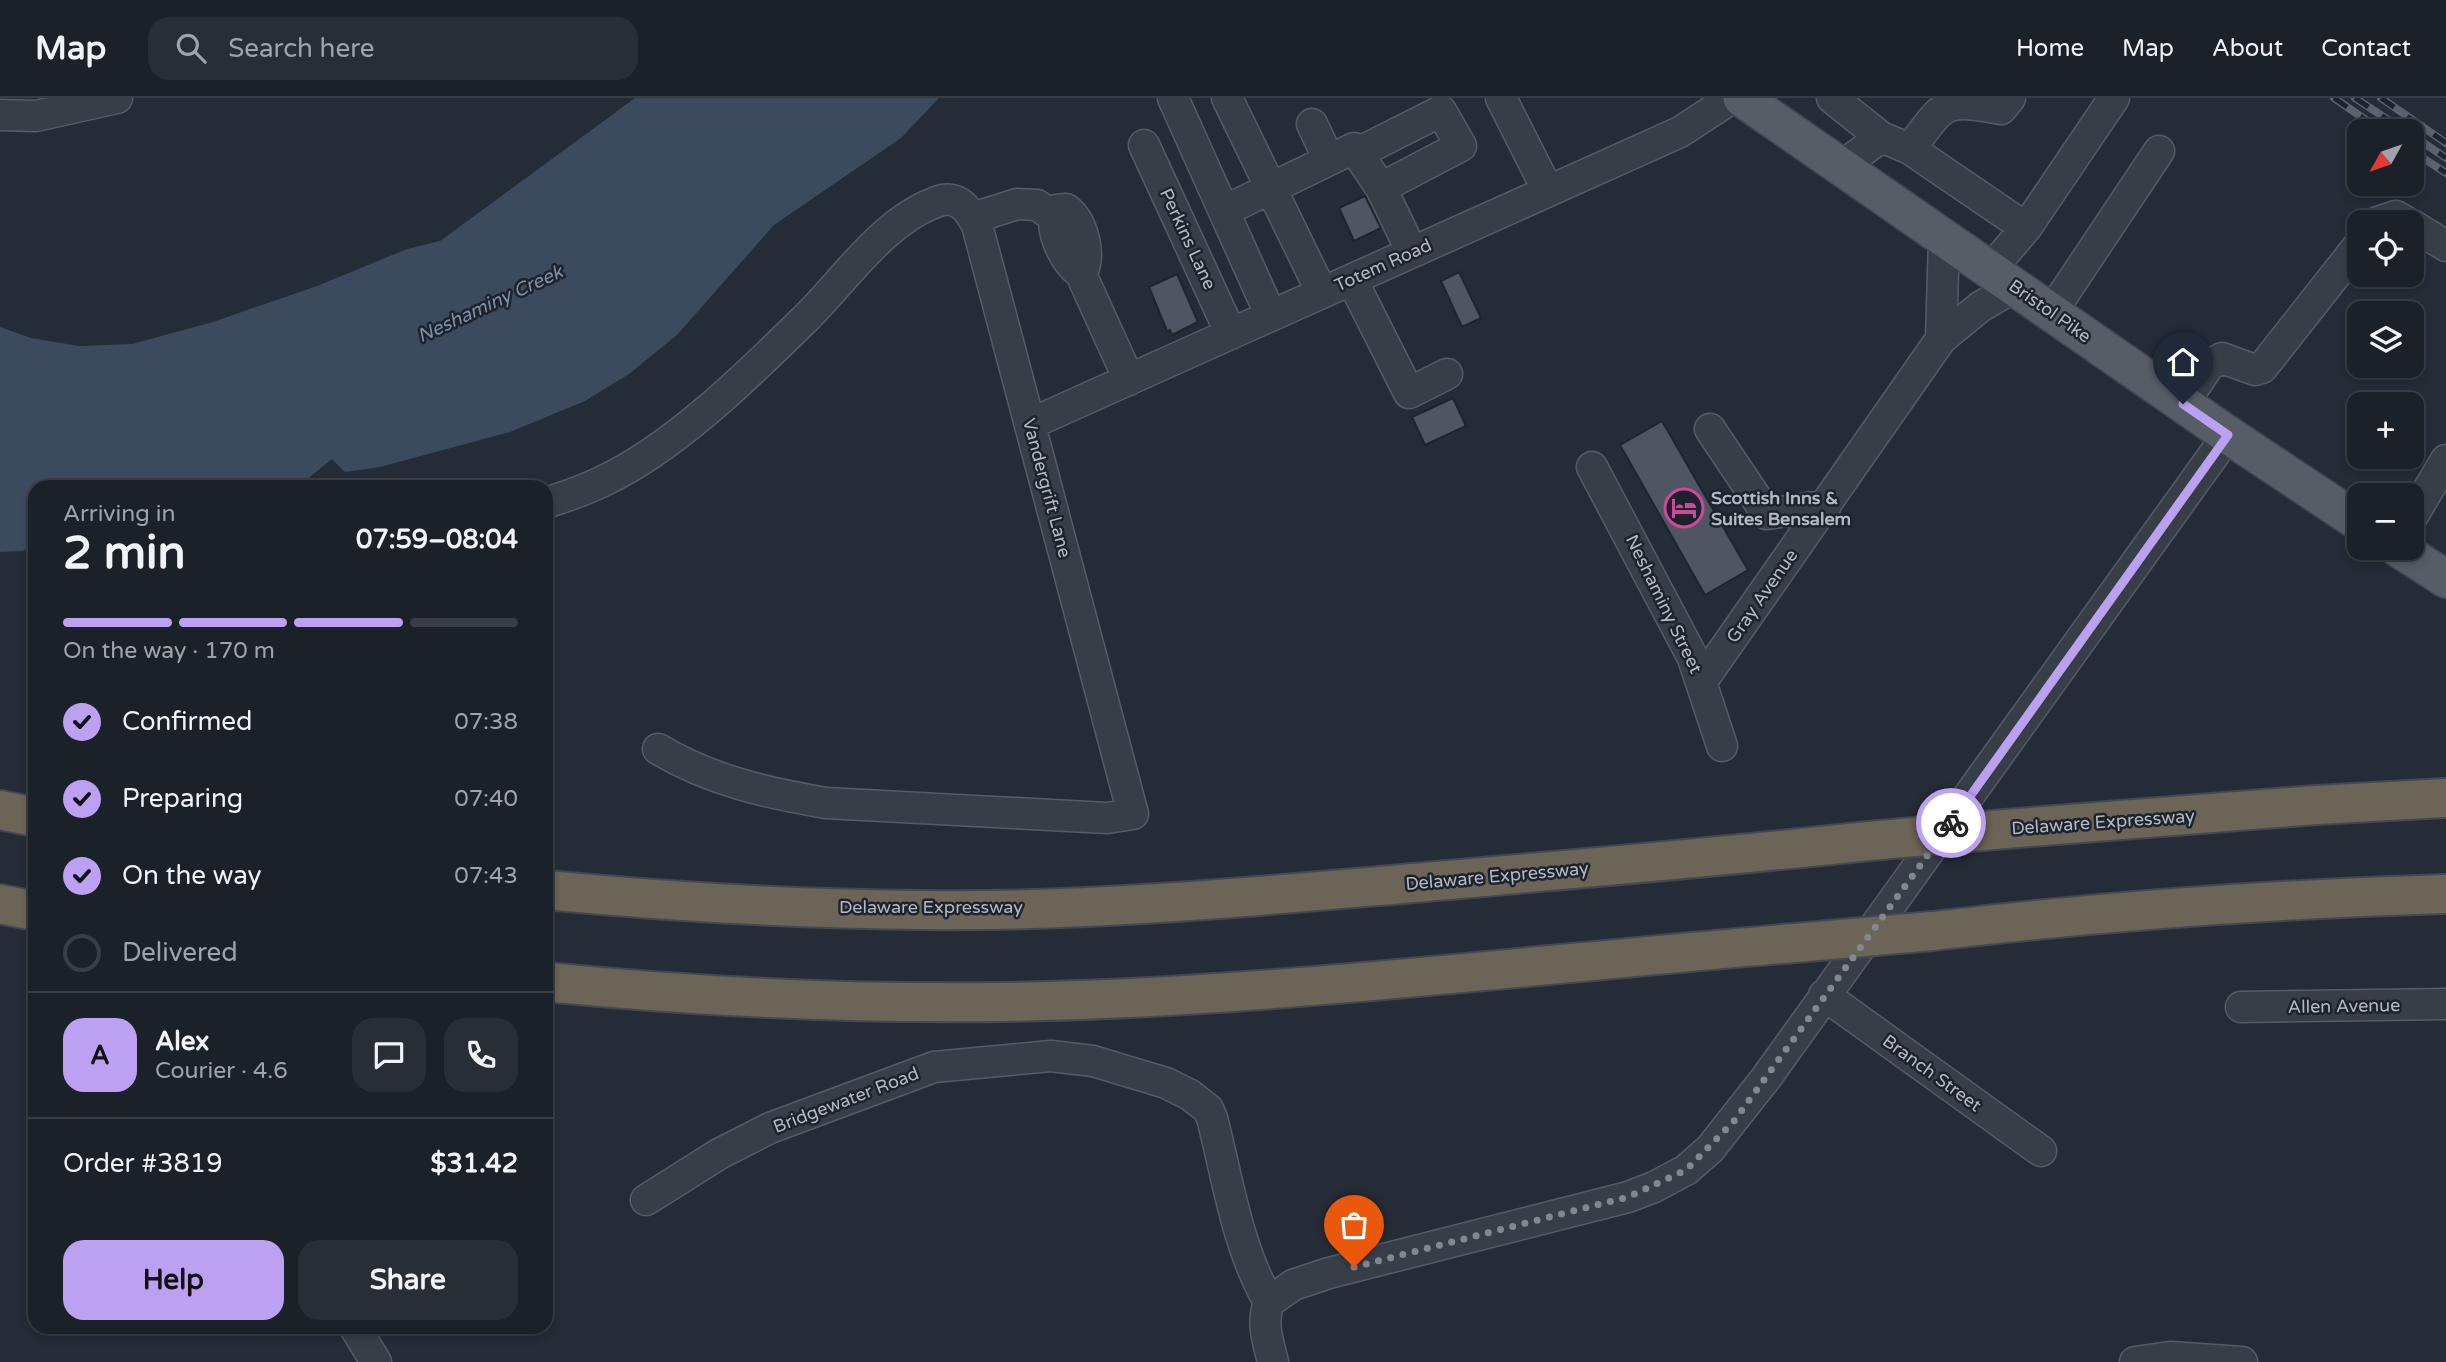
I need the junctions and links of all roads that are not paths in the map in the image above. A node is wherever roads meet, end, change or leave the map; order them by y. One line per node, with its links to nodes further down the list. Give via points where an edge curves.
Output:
1 (117, 98): 10 (street, via 36,117)
2 (1173, 98): 21 (street)
3 (1227, 98): 19 (street)
4 (1502, 98): 20 (street)
5 (1732, 98): 20 (street, Totem Road, via 1692,126)
6 (1742, 98): 17 (main road, Bristol Pike)
7 (1832, 98): 12 (street)
8 (2010, 98): 14 (street, via 2001,109 1966,101 1942,106)
9 (2114, 98): 23 (street, Gray Avenue)
10 (0, 115)
11 (1312, 124): 16 (street)
12 (1881, 137): 14 (street); 17 (street)
13 (1144, 145): 34 (street, Perkins Lane)
14 (1910, 149): 23 (street)
15 (2159, 151): 32 (street)
16 (1344, 157): 18 (street); 18 (street, via 1441,111 1461,146); 19 (street)
17 (1841, 167): 25 (main road, Bristol Pike)
18 (1381, 188): 27 (street)
19 (1272, 190): 21 (street); 31 (street)
20 (1548, 191): 27 (street, Totem Road)
21 (1224, 211): 33 (street)
22 (973, 218): 37 (street, via 1017,204 1037,205 1054,218 1069,265 1081,274); 39 (street, Vandergrift Lane); 45 (street, via 963,204 947,200 917,212 874,245 805,319 720,399 666,442 601,482)
23 (2026, 228): 29 (street, Gray Avenue)
24 (2424, 232): 26 (street)
25 (1944, 238): 29 (main road, Bristol Pike); 35 (street)
26 (2446, 246)
27 (1412, 252): 30 (street, Totem Road)
28 (2347, 260): 38 (street, via 2262,368 2255,370 2222,358 2209,365)
29 (2002, 278): 32 (main road, Bristol Pike); 35 (street, Gray Avenue, via 1980,307)
30 (1352, 279): 31 (street, Totem Road); 36 (street, via 1409,393)
31 (1322, 293): 33 (street, Totem Road)
32 (2051, 313): 38 (main road, Bristol Pike)
33 (1271, 316): 34 (street, Totem Road)
34 (1231, 334): 37 (street, Totem Road)
35 (1941, 339): 46 (street, Gray Avenue)
36 (1447, 374)
37 (1129, 380): 39 (street, Totem Road)
38 (2183, 404): 41 (main road, Bristol Pike)
39 (1030, 424): 52 (street, Vandergrift Lane, via 1133,814 1107,818 826,803 781,796 712,776)
40 (1710, 429): 46 (street, via 1766,514)
41 (2228, 435): 47 (main road, Bristol Pike); 61 (street)
42 (2446, 460): 44 (street)
43 (1592, 467): 50 (street, Neshaminy Street)
44 (2424, 497)
45 (553, 500)
46 (1826, 505): 50 (street, Gray Avenue)
47 (2347, 514)
48 (2417, 560): 49 (main road)
49 (2446, 579)
50 (1702, 681): 51 (street, Neshaminy Street)
51 (1722, 746)
52 (658, 749)
53 (2446, 799): 56 (highway, Delaware Expressway, bridge, via 2005,829 1283,894 985,909 737,904)
54 (0, 810): 55 (highway)
55 (28, 816)
56 (553, 891)
57 (2446, 894): 60 (highway, bridge, via 2161,909 1169,996 963,1001 786,998)
58 (0, 904): 59 (highway)
59 (28, 910)
60 (553, 982)
61 (1824, 995): 64 (street, Branch Street); 66 (street, via 1734,1121 1686,1170 1628,1197 1329,1273 1293,1285)
62 (2446, 1004): 63 (street, Allen Avenue)
63 (2241, 1007)
64 (2040, 1151)
65 (646, 1200): 66 (street, Bridgewater Road, via 770,1128 906,1076 1019,1058 1093,1061 1166,1083 1208,1109 1244,1245)
66 (1269, 1302): 69 (street, via 1266,1332)
67 (359, 1334): 68 (street)
68 (376, 1362)
69 (1273, 1362)
70 (2135, 1362): 71 (street, via 2170,1357)
71 (2242, 1362)

